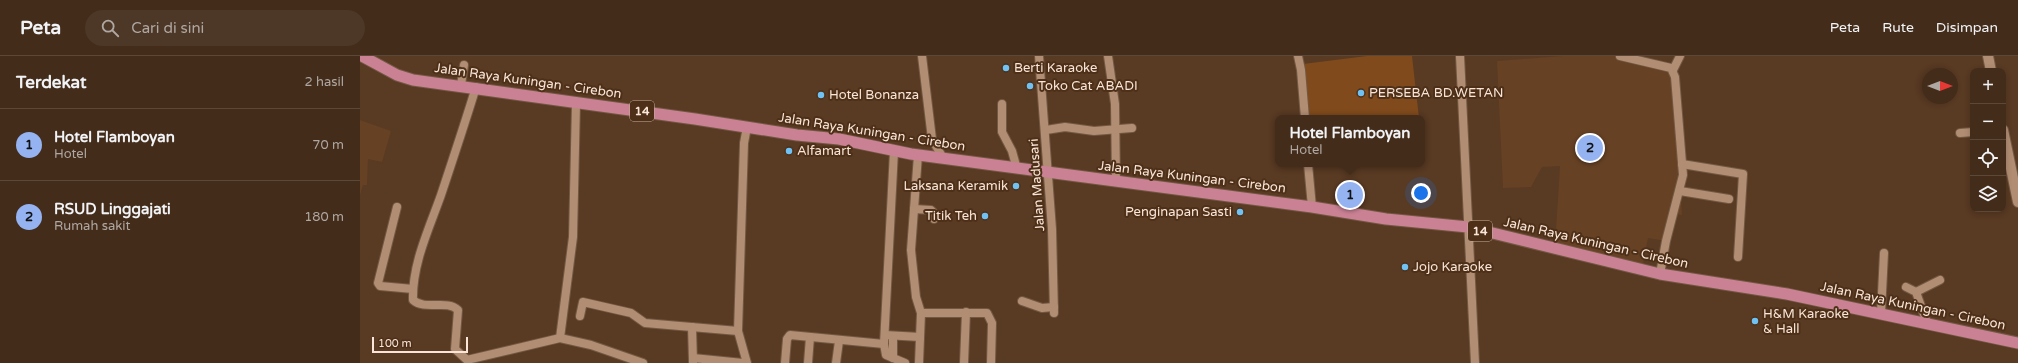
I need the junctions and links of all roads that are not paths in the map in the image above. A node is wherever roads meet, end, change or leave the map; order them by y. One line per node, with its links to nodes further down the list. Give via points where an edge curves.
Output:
1 (362, 56): 13 (highway, Jalan Raya Kuningan - Cirebon / 14, via 397,75 413,80)
2 (922, 56): 26 (street, via 932,139)
3 (1039, 56): 21 (street, Jalan Madusari)
4 (1108, 56): 20 (street, via 1115,104)
5 (1298, 56): 17 (street)
6 (1460, 56): 40 (street)
7 (1620, 56): 12 (street)
8 (1680, 56): 12 (street)
9 (1988, 56): 11 (street)
10 (464, 65): 13 (street)
11 (1990, 68)
12 (1673, 70): 27 (street)
13 (461, 85): 14 (highway, Jalan Raya Kuningan - Cirebon / 14)
14 (476, 87): 15 (highway, Jalan Raya Kuningan - Cirebon / 14); 46 (street, via 423,241)
15 (576, 103): 18 (highway, Jalan Raya Kuningan - Cirebon / 14); 59 (street, via 573,237)
16 (1002, 104): 30 (street, via 1002,132)
17 (1305, 115)
18 (747, 127): 25 (highway, Jalan Raya Kuningan - Cirebon / 14, via 839,139); 55 (street, via 744,143)
19 (1132, 128): 20 (street)
20 (1114, 129): 21 (street, via 1094,131 1065,127); 32 (street)
21 (1046, 130): 31 (street, Jalan Madusari)
22 (1970, 132): 23 (street)
23 (1960, 133)
24 (2006, 140): 29 (street)
25 (894, 151): 26 (highway, Jalan Raya Kuningan - Cirebon / 14); 56 (street)
26 (930, 156): 30 (highway, Jalan Raya Kuningan - Cirebon / 14); 38 (street)
27 (1682, 164): 33 (street); 42 (street, via 1742,174)
28 (1308, 167): 37 (street)
29 (2015, 168): 35 (street)
30 (1018, 169): 31 (highway, Jalan Raya Kuningan - Cirebon / 14)
31 (1049, 173): 32 (highway, Jalan Raya Kuningan - Cirebon / 14); 48 (street, Jalan Madusari, via 1054,310)
32 (1116, 181): 37 (highway, Jalan Raya Kuningan - Cirebon / 14)
33 (1680, 191): 34 (street); 43 (street)
34 (1729, 200)
35 (2018, 202)
36 (397, 207): 46 (street, via 378,283 380,286)
37 (1312, 207): 40 (highway, Jalan Raya Kuningan - Cirebon / 14)
38 (914, 209): 39 (street, via 931,210); 50 (street, via 911,250 916,297)
39 (934, 219)
40 (1468, 228): 43 (highway, Jalan Raya Kuningan - Cirebon / 14); 75 (street)
41 (1884, 253): 51 (street)
42 (1738, 257)
43 (1660, 274): 51 (highway, Jalan Raya Kuningan - Cirebon / 14, via 1775,291)
44 (1940, 280): 47 (street)
45 (1906, 287): 47 (street)
46 (413, 289): 59 (street, via 413,300 416,303 458,310 455,349 467,360)
47 (1916, 292): 53 (street)
48 (1022, 301)
49 (966, 312): 50 (street); 73 (street); 74 (street, via 983,312 989,315 992,323)
50 (921, 313): 58 (street)
51 (1881, 313): 53 (highway, Jalan Raya Kuningan - Cirebon / 14)
52 (580, 316): 54 (street, via 583,302 631,313 645,323)
53 (1927, 323): 61 (highway, Jalan Raya Kuningan - Cirebon / 14)
54 (692, 327): 55 (street); 64 (street)
55 (738, 331): 67 (street)
56 (889, 335): 58 (street); 62 (street); 63 (street)
57 (810, 337): 60 (street); 68 (street, via 788,336); 69 (street)
58 (920, 337): 72 (street)
59 (560, 338): 65 (street, via 592,345)
60 (839, 341): 62 (street); 70 (street)
61 (2018, 342)
62 (884, 344): 63 (street, via 886,355)
63 (893, 358): 71 (street)
64 (693, 360): 66 (street)
65 (643, 363)
66 (743, 363)
67 (747, 363)
68 (785, 363)
69 (808, 363)
70 (836, 363)
71 (904, 363)
72 (919, 363)
73 (964, 363)
74 (991, 363)
75 (1475, 363)

